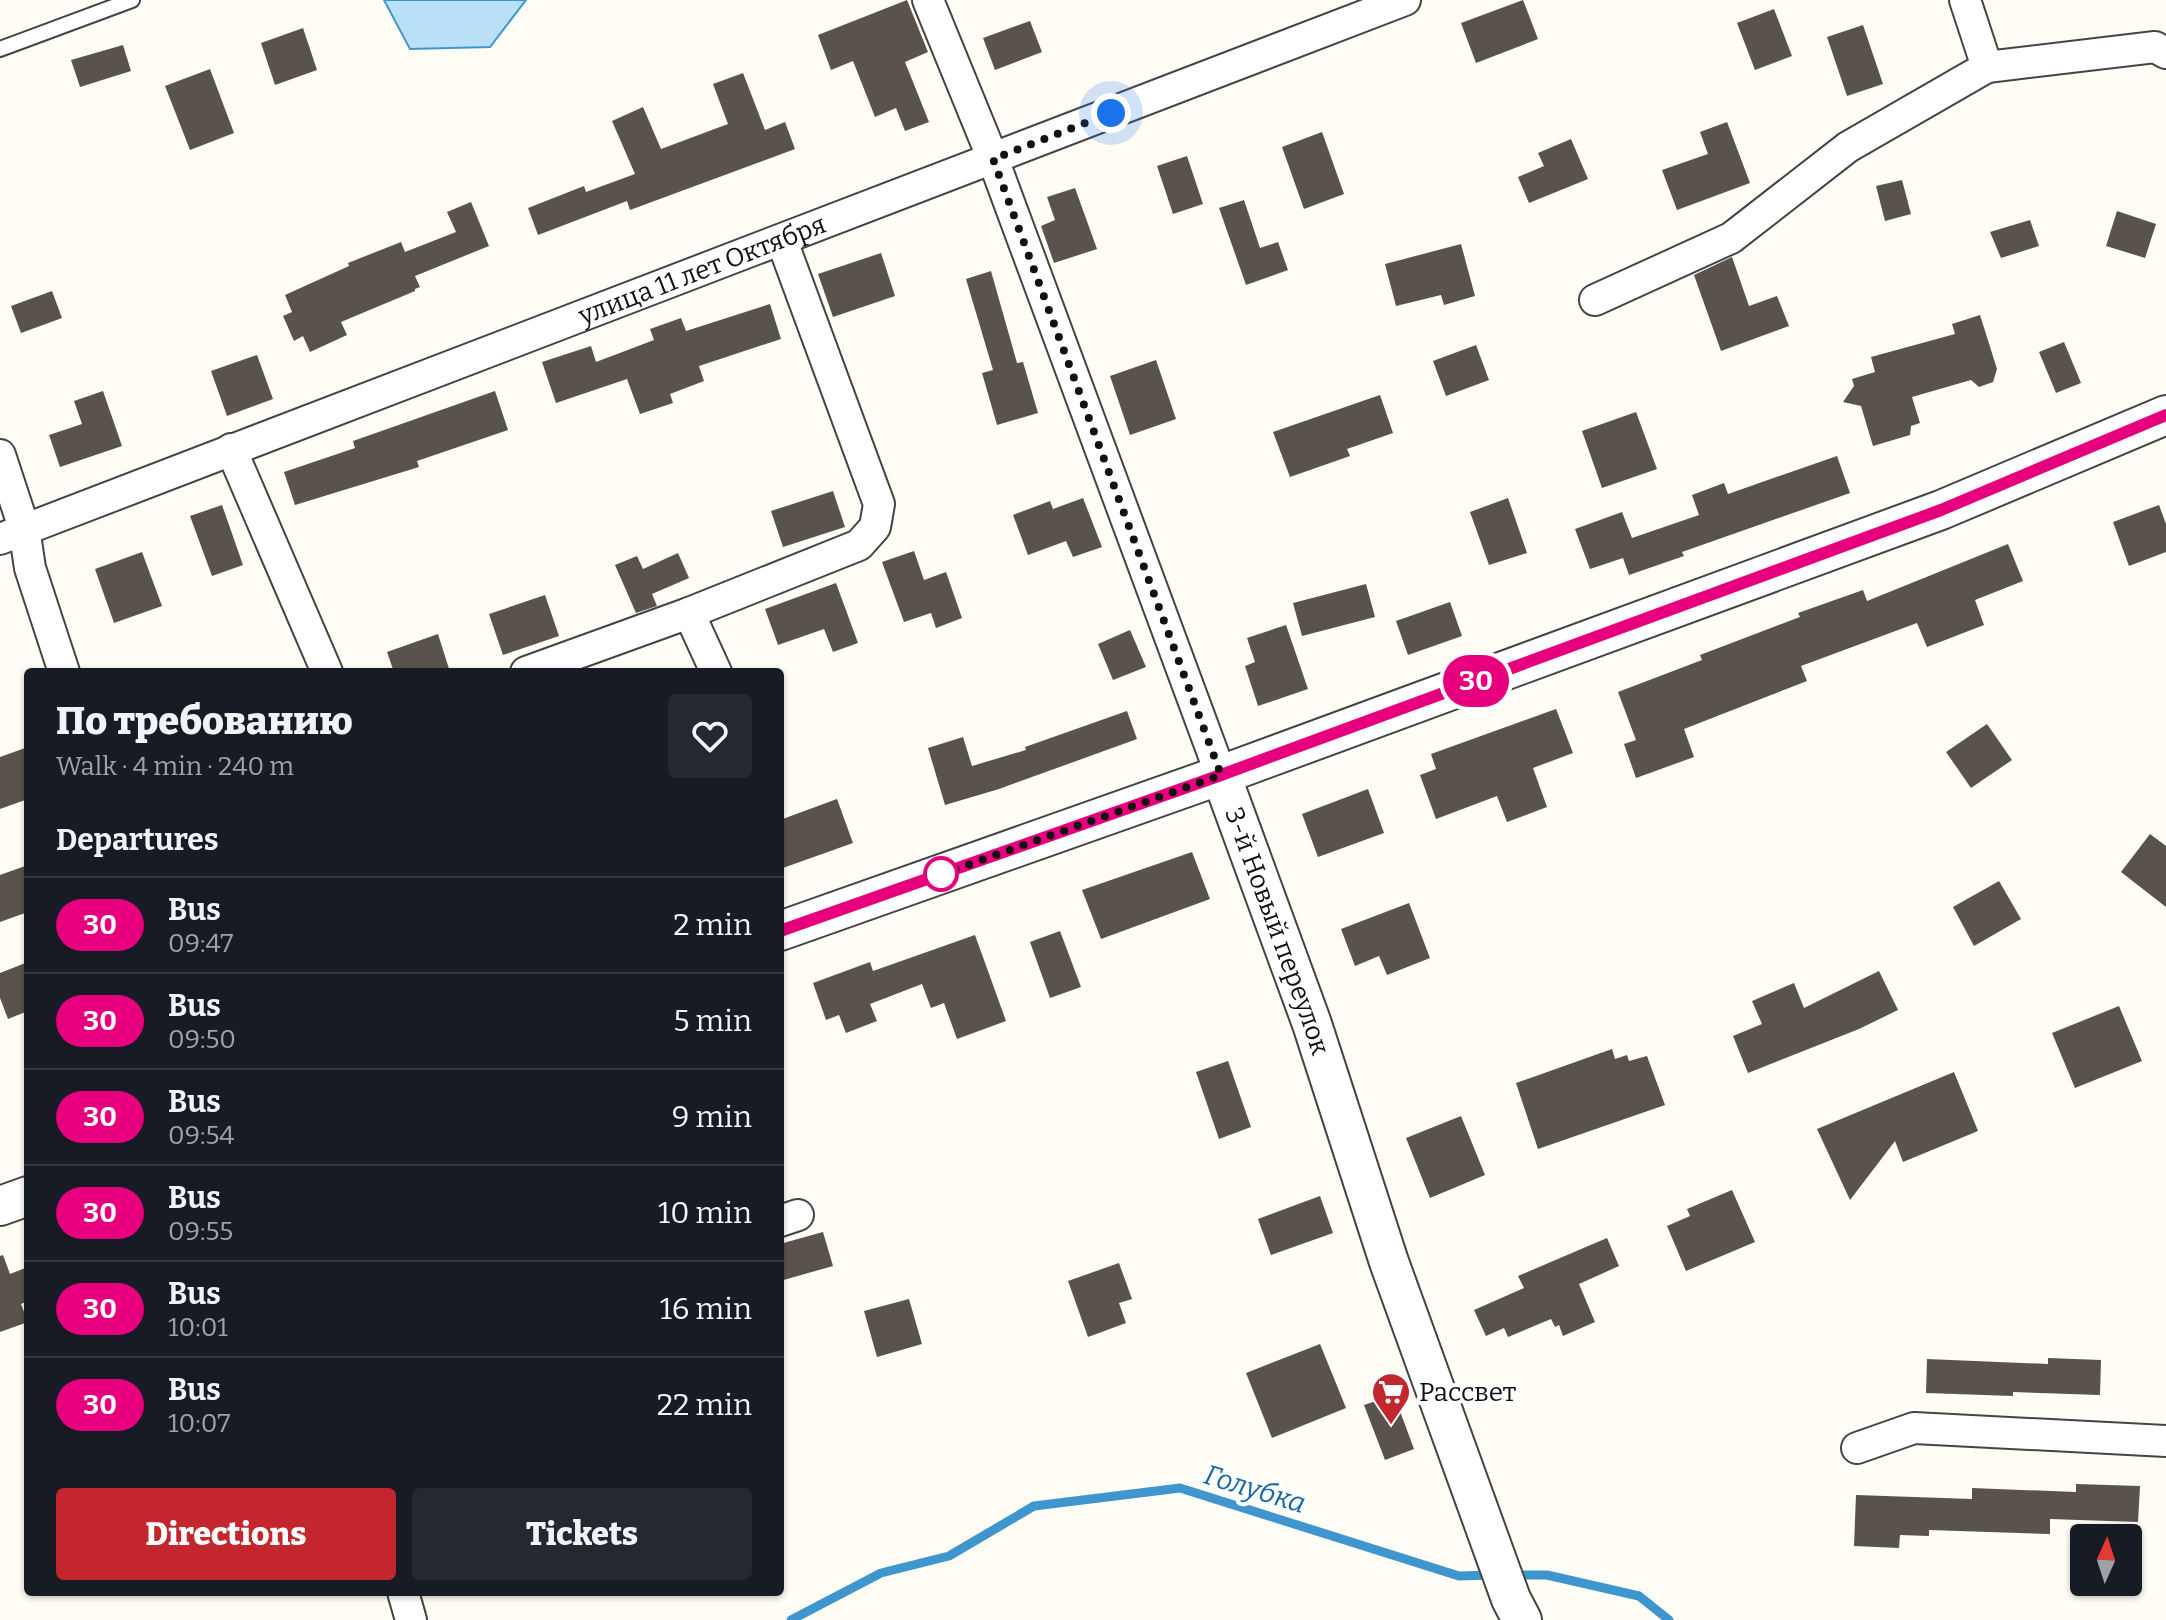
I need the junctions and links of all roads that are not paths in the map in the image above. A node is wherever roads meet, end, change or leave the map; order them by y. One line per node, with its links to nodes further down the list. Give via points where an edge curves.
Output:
1 (132, 0): 5 (lane)
2 (928, 0): 8 (street, 3-й Новый переулок)
3 (1405, 0): 8 (street, улица 11 лет Октября)
4 (1965, 0): 7 (street)
5 (0, 49)
6 (2166, 53): 7 (street, via 2155,47)
7 (1987, 67): 10 (street, via 1848,147 1731,238)
8 (993, 159): 9 (street, улица 11 лет Октября); 20 (street, 3-й Новый переулок)
9 (782, 241): 12 (street, улица 11 лет Октября); 15 (street, via 879,504 875,527 859,545)
10 (1595, 300)
11 (2166, 415): 20 (street, via 1941,510)
12 (231, 449): 14 (street, улица 11 лет Октября); 17 (street)
13 (0, 455): 14 (street)
14 (12, 533): 16 (street, via 30,568)
15 (689, 613): 18 (street); 19 (street)
16 (63, 668)
17 (325, 668)
18 (537, 668)
19 (714, 668)
20 (1221, 775): 21 (street); 26 (street, 3-й Новый переулок, via 1312,1024 1389,1262)
21 (784, 930)
22 (24, 1197): 23 (street)
23 (0, 1206)
24 (2166, 1441): 25 (street, via 1914,1428)
25 (1857, 1448)
26 (1516, 1609)

